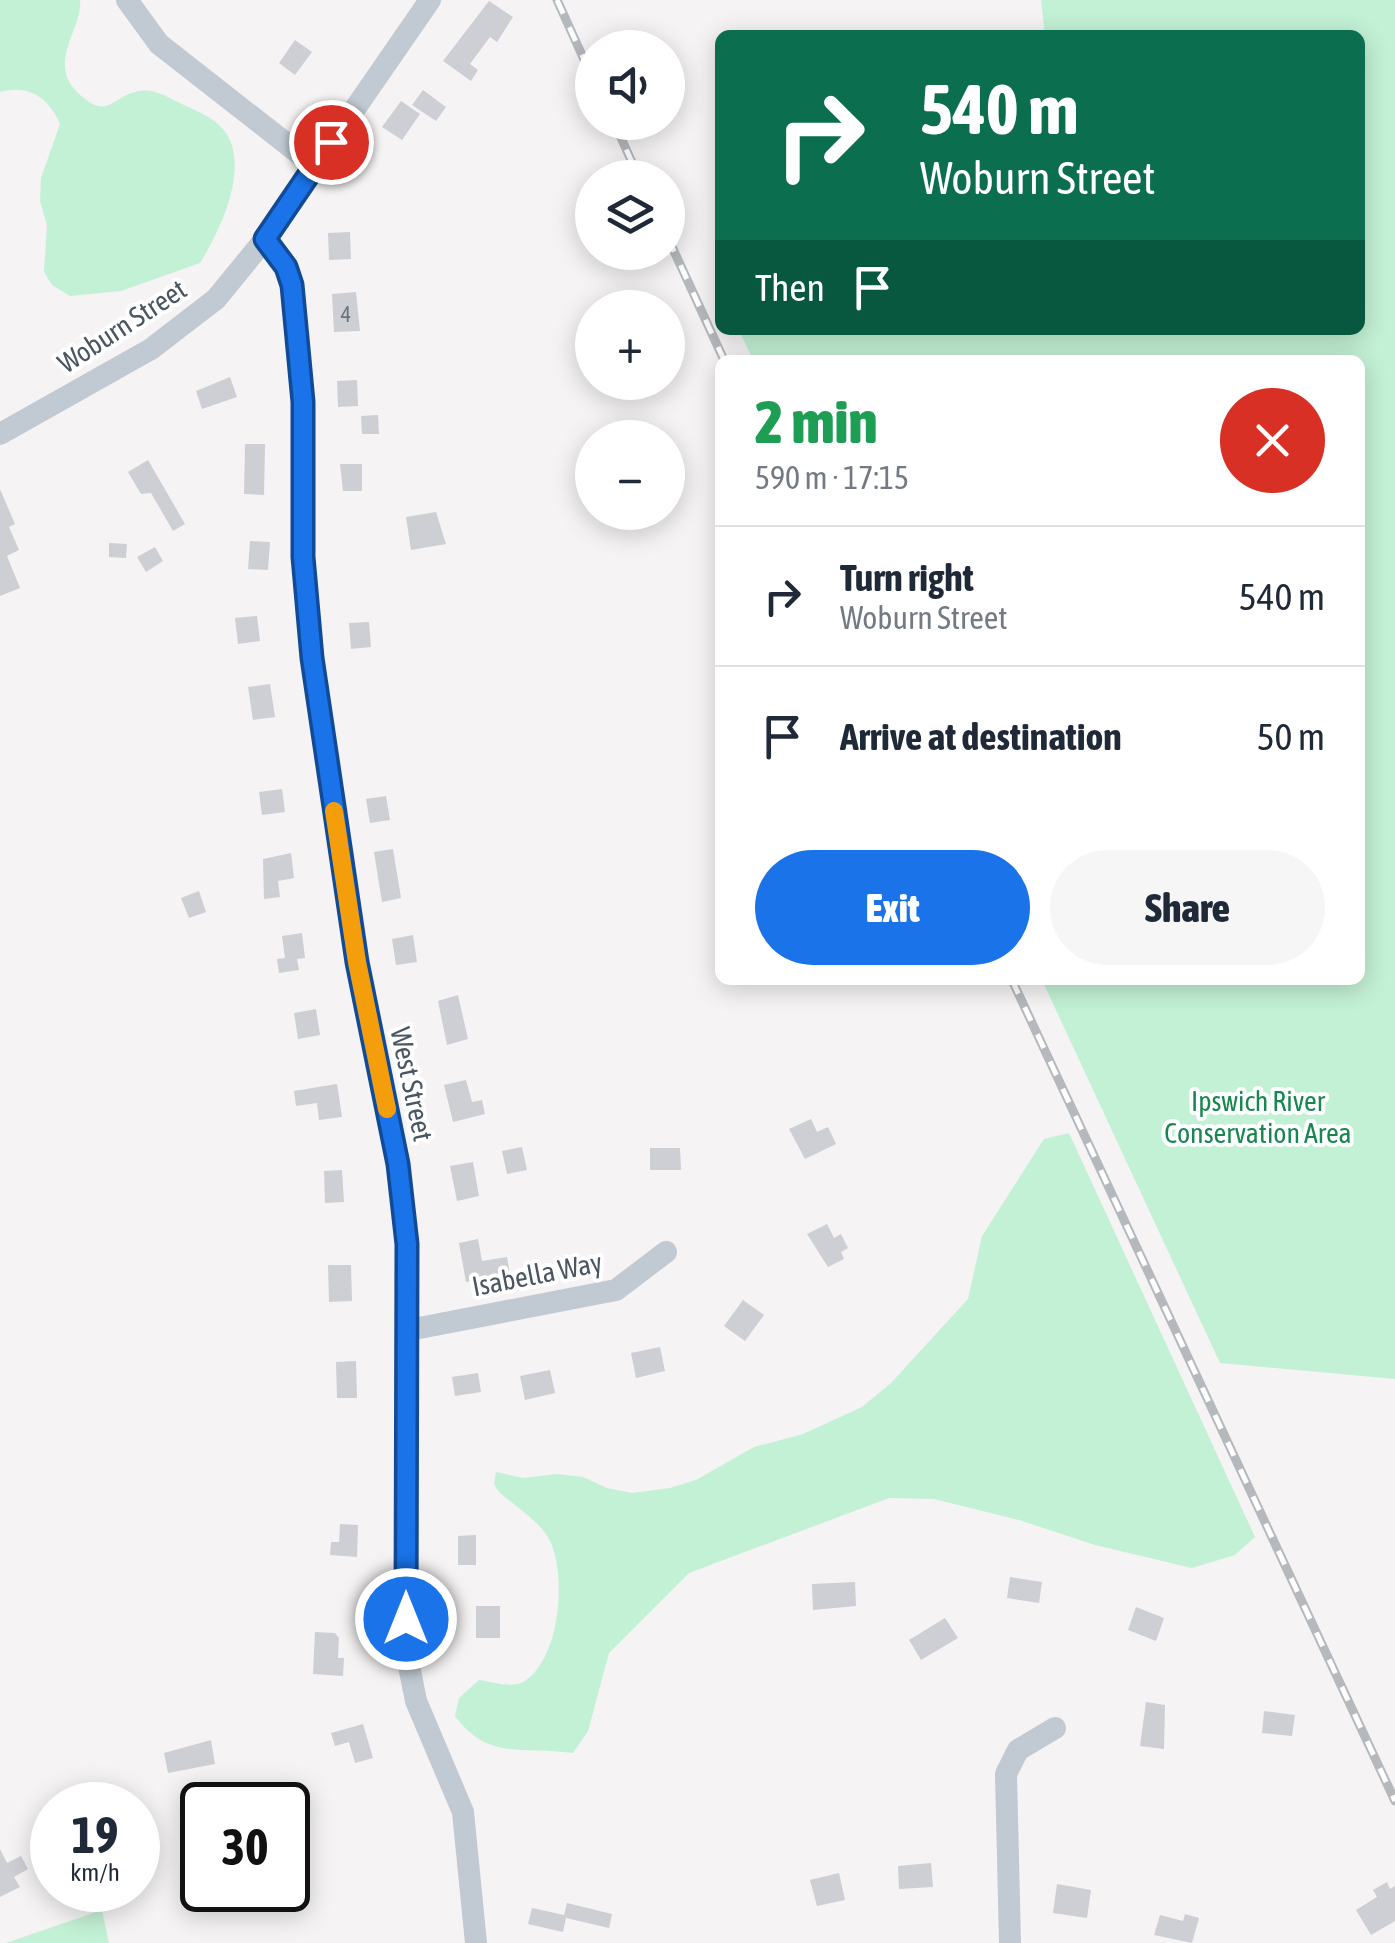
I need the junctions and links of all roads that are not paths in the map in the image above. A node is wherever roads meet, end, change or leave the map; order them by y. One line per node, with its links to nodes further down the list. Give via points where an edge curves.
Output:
1 (127, 0): 3 (street, via 159,44)
2 (430, 0): 3 (street, Woburn Street)
3 (315, 166): 4 (street, Woburn Street)
4 (265, 239): 5 (street, Woburn Street, via 228,287 180,330); 7 (street, West Street, via 292,285 303,402 307,620 357,962 398,1164)
5 (0, 434)
6 (666, 1252): 7 (street, Isabella Way, via 616,1290)
7 (409, 1330): 9 (street, West Street, via 407,1656 421,1714 460,1798)
8 (1055, 1728): 10 (street, via 1018,1750 1006,1774)
9 (476, 1943)
10 (1010, 1943)

